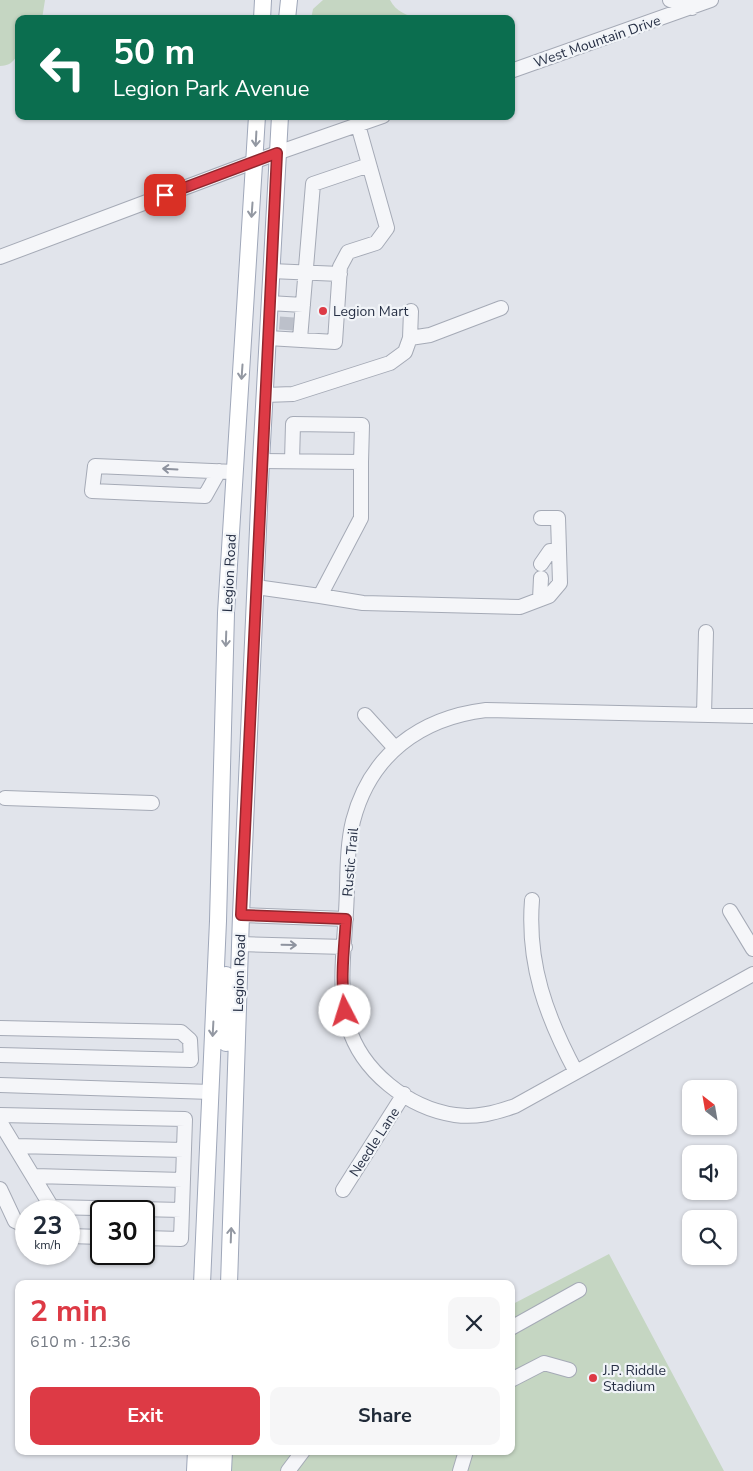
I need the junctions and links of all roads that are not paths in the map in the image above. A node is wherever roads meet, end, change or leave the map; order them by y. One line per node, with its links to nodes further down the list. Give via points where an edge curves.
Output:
1 (263, 0): 6 (main road)
2 (289, 0): 7 (main road)
3 (671, 0): 5 (street)
4 (711, 0): 5 (street, West Mountain Drive)
5 (692, 8): 8 (street, West Mountain Drive)
6 (262, 15)
7 (288, 15)
8 (515, 71)
9 (257, 120): 14 (main road, Legion Road, one-way to 14)
10 (280, 120): 13 (main road, Legion Road)
11 (372, 120): 12 (street)
12 (358, 125): 13 (street); 15 (street)
13 (277, 153): 14 (street); 17 (main road, Legion Road)
14 (255, 162): 16 (street); 32 (main road, Legion Road, one-way to 32)
15 (369, 165): 18 (street, via 313,184); 19 (street, via 387,228 376,243 348,252)
16 (0, 257)
17 (271, 271): 18 (street); 20 (main road, Legion Road)
18 (305, 272): 19 (street); 21 (street)
19 (340, 274): 27 (street, via 335,342)
20 (269, 303): 24 (street); 25 (main road, Legion Road)
21 (303, 305): 24 (street); 27 (street)
22 (501, 308): 26 (street, via 430,335)
23 (411, 311): 26 (street)
24 (286, 322): 25 (street); 27 (street)
25 (268, 338): 28 (main road, Legion Road)
26 (410, 338): 28 (street, via 405,352 390,363 293,394)
27 (300, 340)
28 (265, 395): 29 (main road, Legion Road)
29 (262, 461): 30 (street); 35 (main road, Legion Road)
30 (292, 461): 31 (street); 31 (street, via 293,424 362,425)
31 (362, 462): 36 (street, via 361,518)
32 (227, 471): 32 (street, one-way to 32, via 95,466 92,491 205,496); 45 (main road, Legion Road, one-way to 45)
33 (542, 518): 34 (street, via 558,518)
34 (559, 551): 37 (street, via 550,552 541,571); 37 (street, via 560,583 549,596)
35 (256, 587): 36 (street); 48 (main road, Legion Road)
36 (320, 596): 37 (street, via 363,603 520,606)
37 (540, 599)
38 (706, 632): 40 (street)
39 (365, 715): 42 (street)
40 (704, 715): 41 (street, Rustic Trail); 42 (street, Rustic Trail, via 486,710 453,716 429,725)
41 (753, 716)
42 (396, 748): 49 (street, Rustic Trail, via 366,786 353,822)
43 (5, 798): 44 (street)
44 (152, 803)
45 (221, 804): 50 (main road, via 229,815 229,930 231,939); 53 (main road, Legion Road)
46 (532, 900): 57 (street, via 532,947 537,977 552,1025)
47 (730, 911): 52 (street)
48 (241, 915): 49 (street); 50 (main road, Legion Road)
49 (346, 919): 51 (street, Rustic Trail)
50 (240, 944): 51 (street, one-way to 51); 67 (main road, Legion Road)
51 (345, 947): 60 (street, Rustic Trail, via 343,999 352,1038 373,1070)
52 (753, 949)
53 (217, 953): 59 (main road, Legion Road, one-way to 59); 67 (main road, via 225,962 225,1165)
54 (753, 974): 57 (street, Rustic Trail)
55 (0, 1028): 56 (street, via 182,1032 190,1040 191,1060)
56 (0, 1055)
57 (576, 1072): 60 (street, Rustic Trail, via 514,1106 494,1113 447,1113)
58 (0, 1085): 59 (street)
59 (210, 1092): 75 (main road, Legion Road)
60 (404, 1094): 69 (street, Needle Lane)
61 (0, 1115): 64 (street, via 185,1119)
62 (0, 1122): 63 (street)
63 (14, 1146): 64 (street); 65 (street)
64 (184, 1150): 66 (street)
65 (34, 1176): 66 (street); 70 (street)
66 (183, 1180): 72 (street)
67 (232, 1183): 76 (main road, Legion Road, one-way to 67)
68 (0, 1189): 73 (street)
69 (343, 1190)
70 (48, 1200)
71 (80, 1209): 72 (street)
72 (182, 1210): 74 (street, via 181,1239)
73 (15, 1221)
74 (155, 1238)
75 (202, 1280)
76 (229, 1280)
77 (579, 1290): 78 (street)
78 (515, 1326)
79 (569, 1370): 80 (street, via 544,1363)
80 (515, 1378)
81 (196, 1455): 86 (main road)
82 (208, 1455): 87 (main road)
83 (224, 1455): 88 (main road)
84 (300, 1455): 89 (street)
85 (465, 1455): 90 (street)
86 (195, 1471)
87 (208, 1471)
88 (224, 1471)
89 (288, 1471)
90 (460, 1471)

